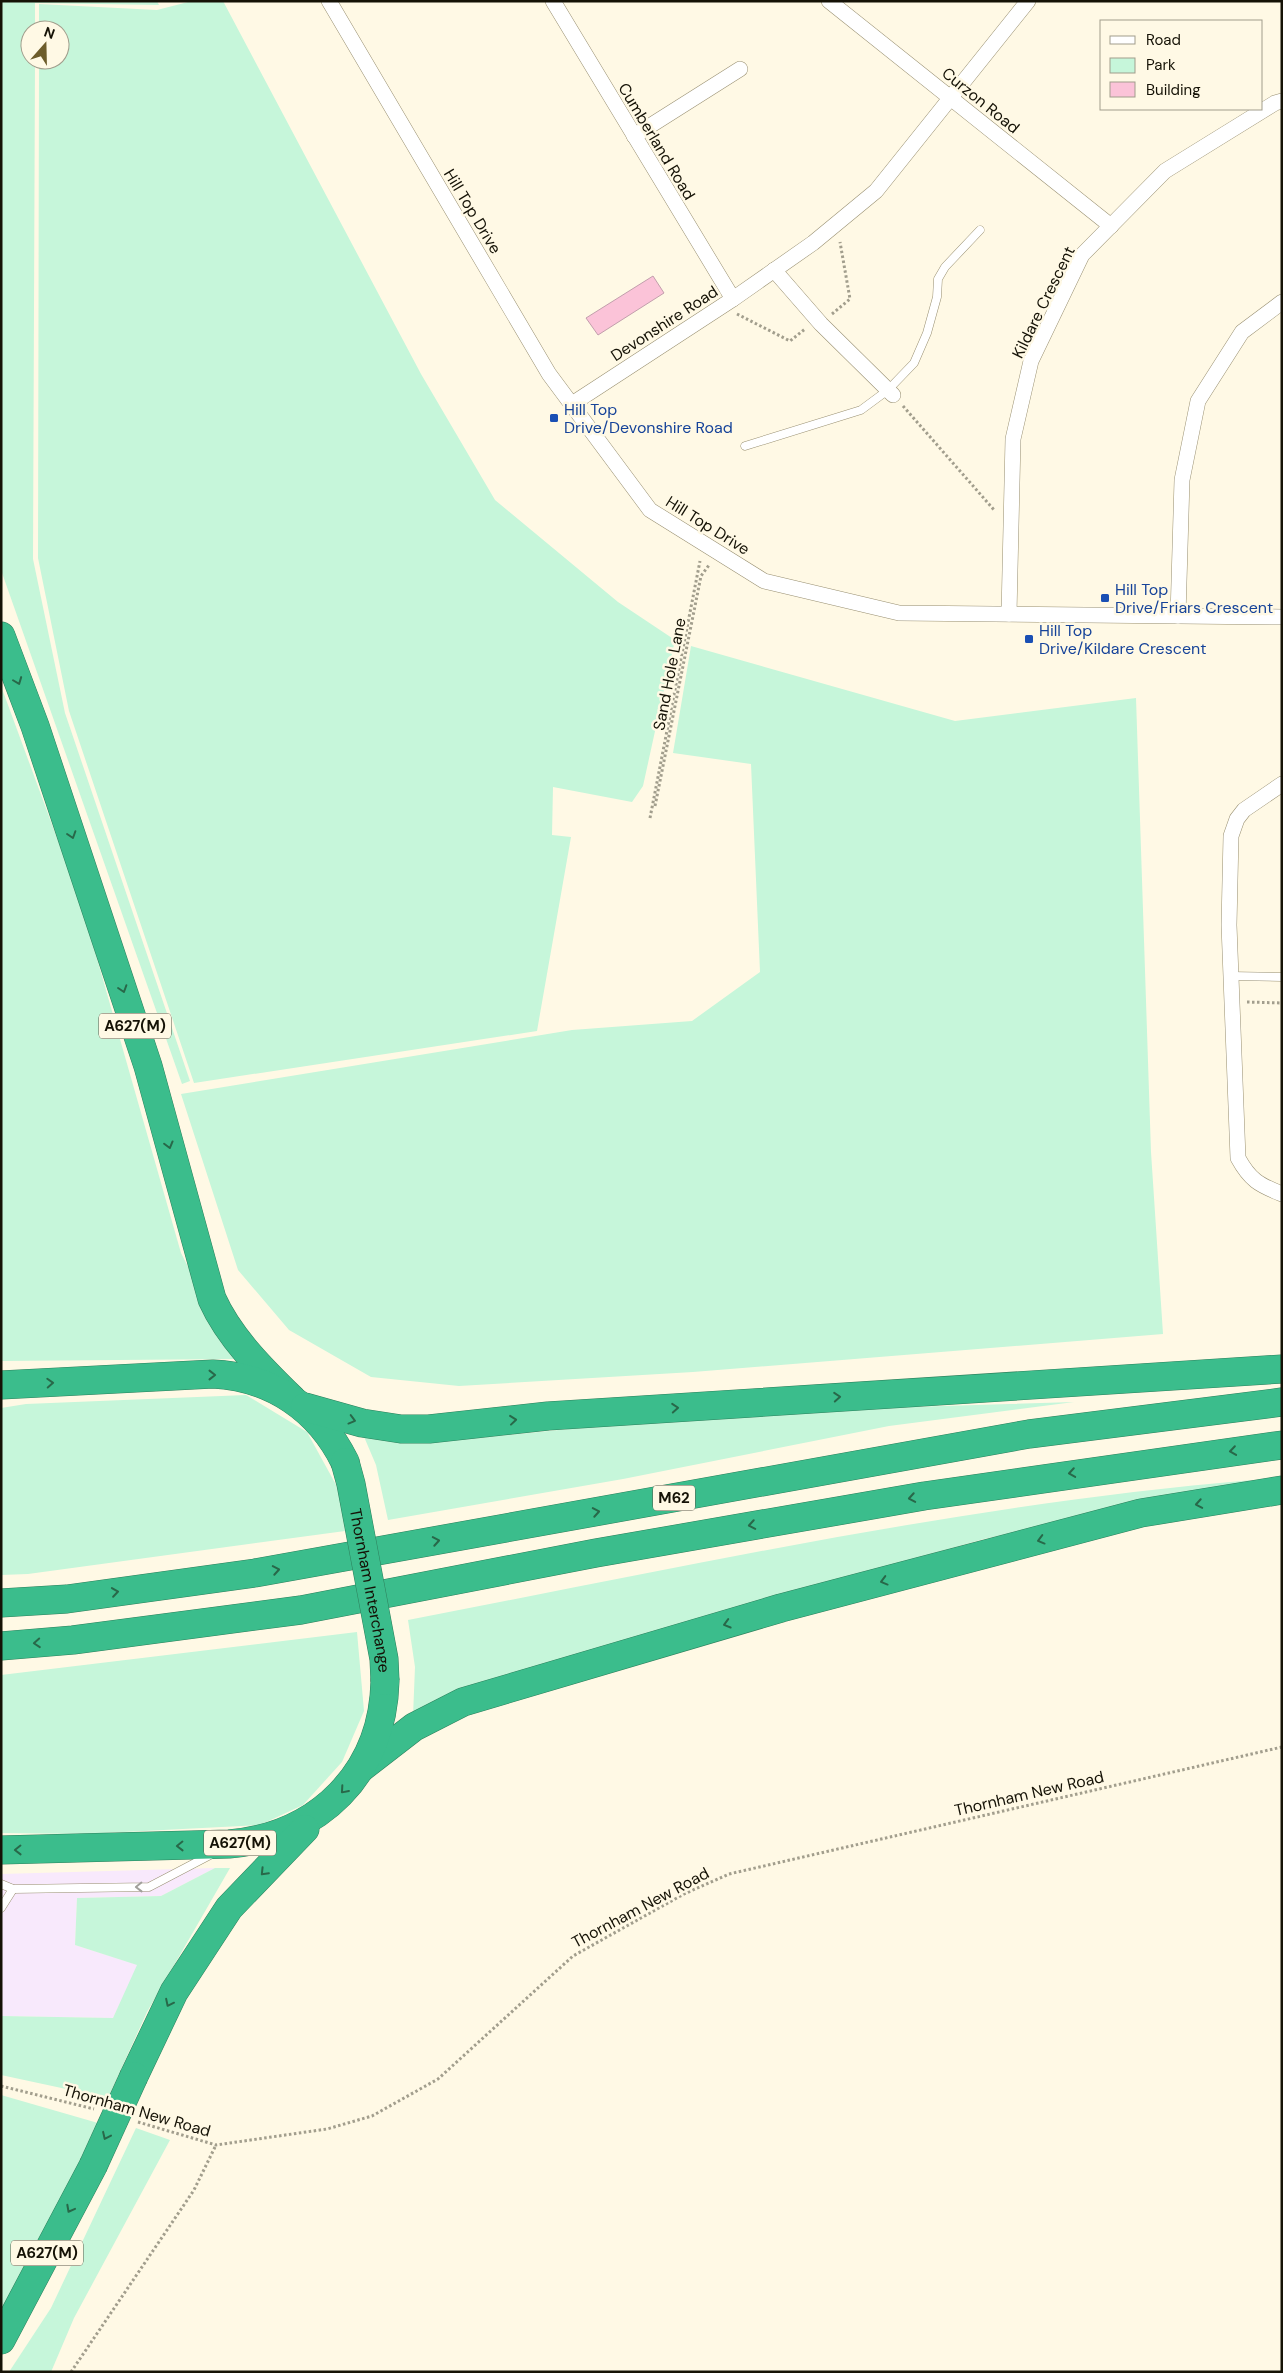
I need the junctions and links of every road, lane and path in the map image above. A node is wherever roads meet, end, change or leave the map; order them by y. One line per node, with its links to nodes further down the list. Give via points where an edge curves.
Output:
1 (329, 1): 17 (street, Hill Top Drive, via 549,374)
2 (553, 1): 8 (street, Cumberland Road)
3 (829, 1): 6 (street, Curzon Road)
4 (1028, 1): 6 (street, Devonshire Road)
5 (740, 69): 8 (street)
6 (951, 99): 9 (street, Devonshire Road, via 876,191); 10 (street, Curzon Road)
7 (1282, 101): 10 (street, Kildare Crescent, via 1165,171)
8 (634, 136): 13 (street, Cumberland Road)
9 (837, 224): 12 (street, Devonshire Road); 15 (path, via 850,299)
10 (1111, 226): 19 (street, Kildare Crescent, via 1082,255 1031,361 1013,439)
11 (980, 230): 16 (lane, via 938,279 937,297 927,333 914,363)
12 (774, 270): 13 (street, Devonshire Road); 15 (street)
13 (729, 302): 15 (path, via 737,314 790,341); 17 (street, Devonshire Road)
14 (1282, 302): 23 (street, via 1242,332 1198,401 1182,480)
15 (819, 322): 16 (street)
16 (890, 392): 18 (lane, via 862,410); 19 (path)
17 (572, 404): 20 (street, Hill Top Drive, via 650,510)
18 (745, 446)
19 (1011, 529): 22 (street, Kildare Crescent)
20 (703, 543): 21 (street, Hill Top Drive); 28 (path)
21 (717, 552): 22 (street, Hill Top Drive, via 764,581 899,613); 27 (path, Sand Hole Lane, via 701,576)
22 (1009, 614): 23 (street, Hill Top Drive)
23 (1178, 616): 24 (street, Hill Top Drive)
24 (1282, 617)
25 (1, 636): 37 (highway, A627(M), one-way to 37, via 35,726 148,1066 212,1299 235,1336)
26 (1282, 784): 29 (street, via 1244,810 1231,836)
27 (655, 806)
28 (650, 818)
29 (1231, 976): 30 (lane); 31 (street)
30 (1282, 977)
31 (1232, 1001): 32 (path); 33 (street, via 1238,1158 1247,1174 1262,1186)
32 (1282, 1003)
33 (1282, 1194)
34 (1282, 1369): 37 (highway, one-way to 34, via 382,1427 429,1429 548,1416)
35 (1, 1385): 37 (highway, Thornham Interchange / A627(M), one-way to 37, via 220,1375 257,1382)
36 (1282, 1402): 40 (highway, M62, one-way to 36, via 66,1599 255,1573 1029,1434)
37 (298, 1403): 43 (highway, Thornham Interchange / A627(M), bridge, via 332,1438 345,1462 384,1659 385,1700 379,1728)
38 (1282, 1445): 41 (highway, M62, one-way to 41, via 904,1499 596,1553 301,1610 73,1640)
39 (1282, 1490): 43 (highway, one-way to 43, via 1141,1513 781,1608 463,1702 414,1727)
40 (1, 1603)
41 (1, 1646)
42 (1282, 1747): 53 (path, Thornham New Road, via 729,1874 684,1894 573,1956 438,2079 372,2116 327,2129)
43 (361, 1768): 44 (highway, Thornham Interchange / A627(M), one-way to 44)
44 (322, 1812): 45 (highway, Thornham Interchange / A627(M), via 273,1837); 54 (highway, A627(M), one-way to 54, bridge, via 229,1908 174,1992 93,2166)
45 (229, 1844): 46 (highway, Thornham Interchange / A627(M), one-way to 46); 48 (lane, one-way to 48, via 150,1887)
46 (1, 1850)
47 (1, 1884): 48 (lane)
48 (13, 1888): 49 (lane)
49 (1, 1908)
50 (1, 2086): 51 (path, Thornham New Road)
51 (104, 2112)
52 (132, 2120): 53 (path, Thornham New Road)
53 (216, 2145): 55 (path, via 194,2190)
54 (1, 2340)
55 (71, 2372)

